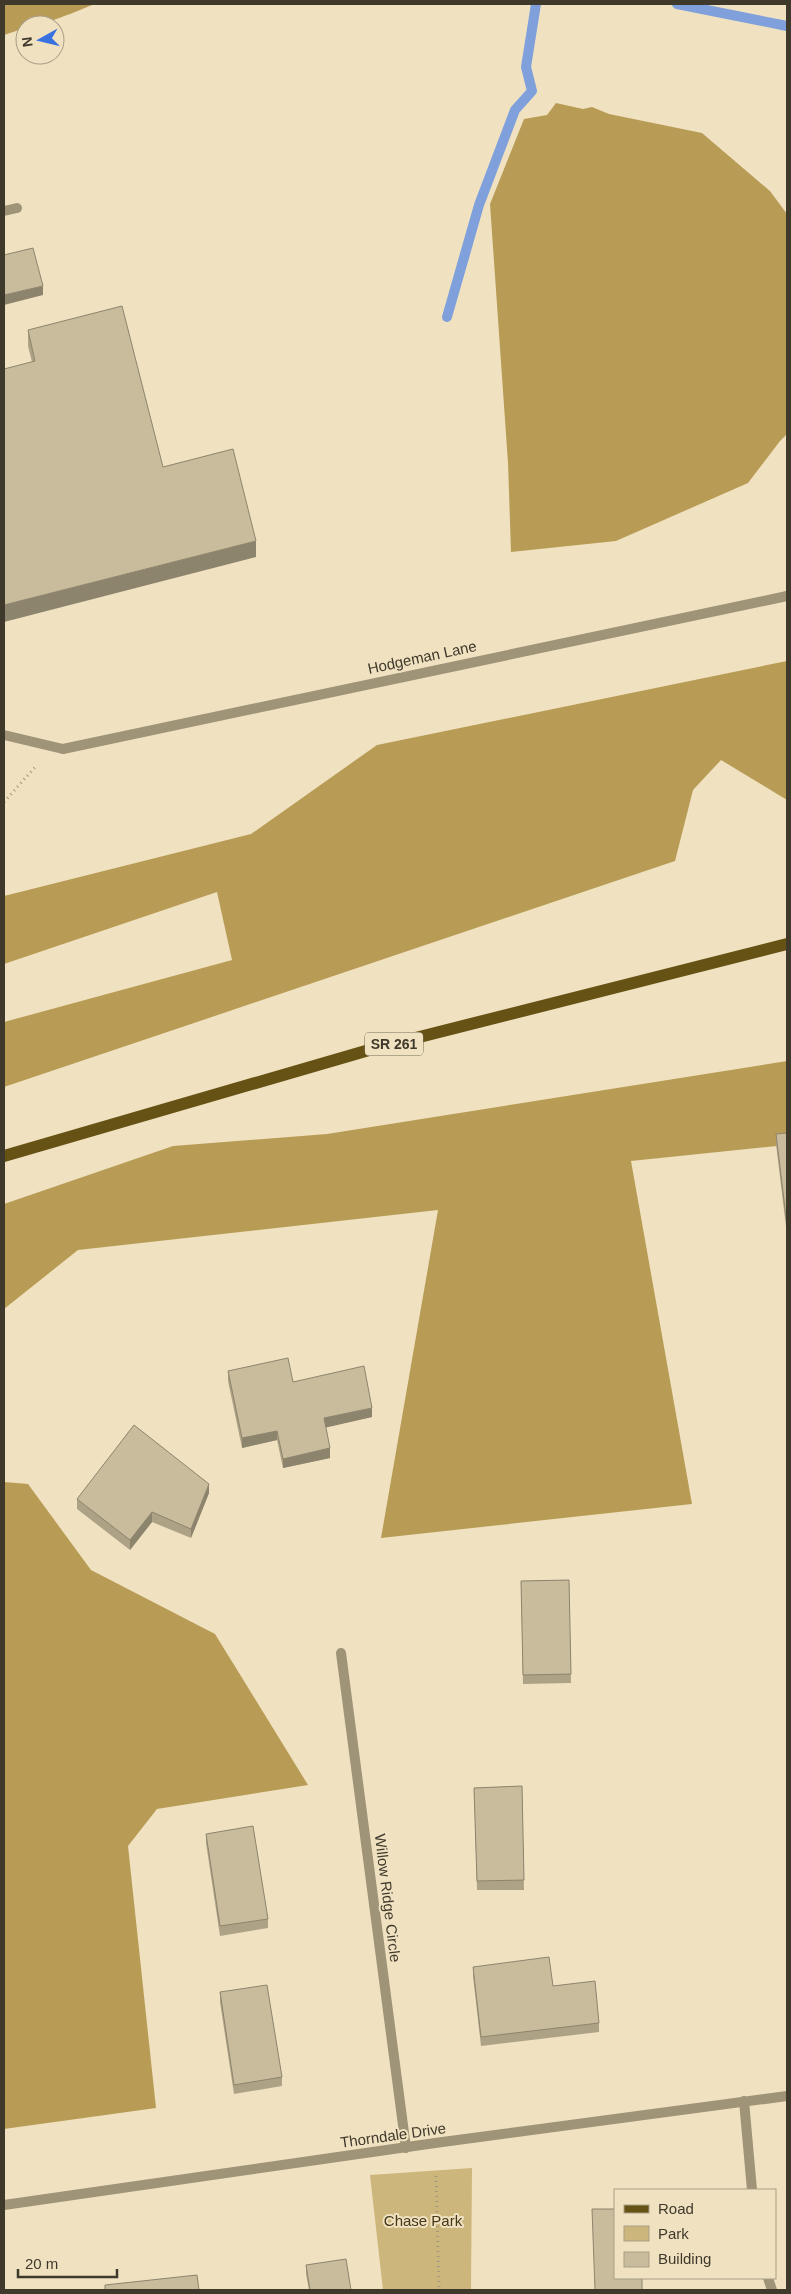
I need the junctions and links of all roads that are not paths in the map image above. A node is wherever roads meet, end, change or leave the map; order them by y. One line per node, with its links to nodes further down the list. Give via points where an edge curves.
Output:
1 (17, 208): 2 (street)
2 (4, 211)
3 (787, 596): 4 (street, Hodgeman Lane, via 63,749)
4 (4, 735)
5 (787, 944): 6 (main road, SR 261, via 376,1048)
6 (4, 1156)
7 (341, 1653): 10 (street, Willow Ridge Circle)
8 (787, 2096): 9 (street, Thorndale Drive)
9 (744, 2101): 10 (street, Thorndale Drive); 11 (street)
10 (406, 2148): 12 (street, Thorndale Drive)
11 (752, 2189)
12 (4, 2205)

